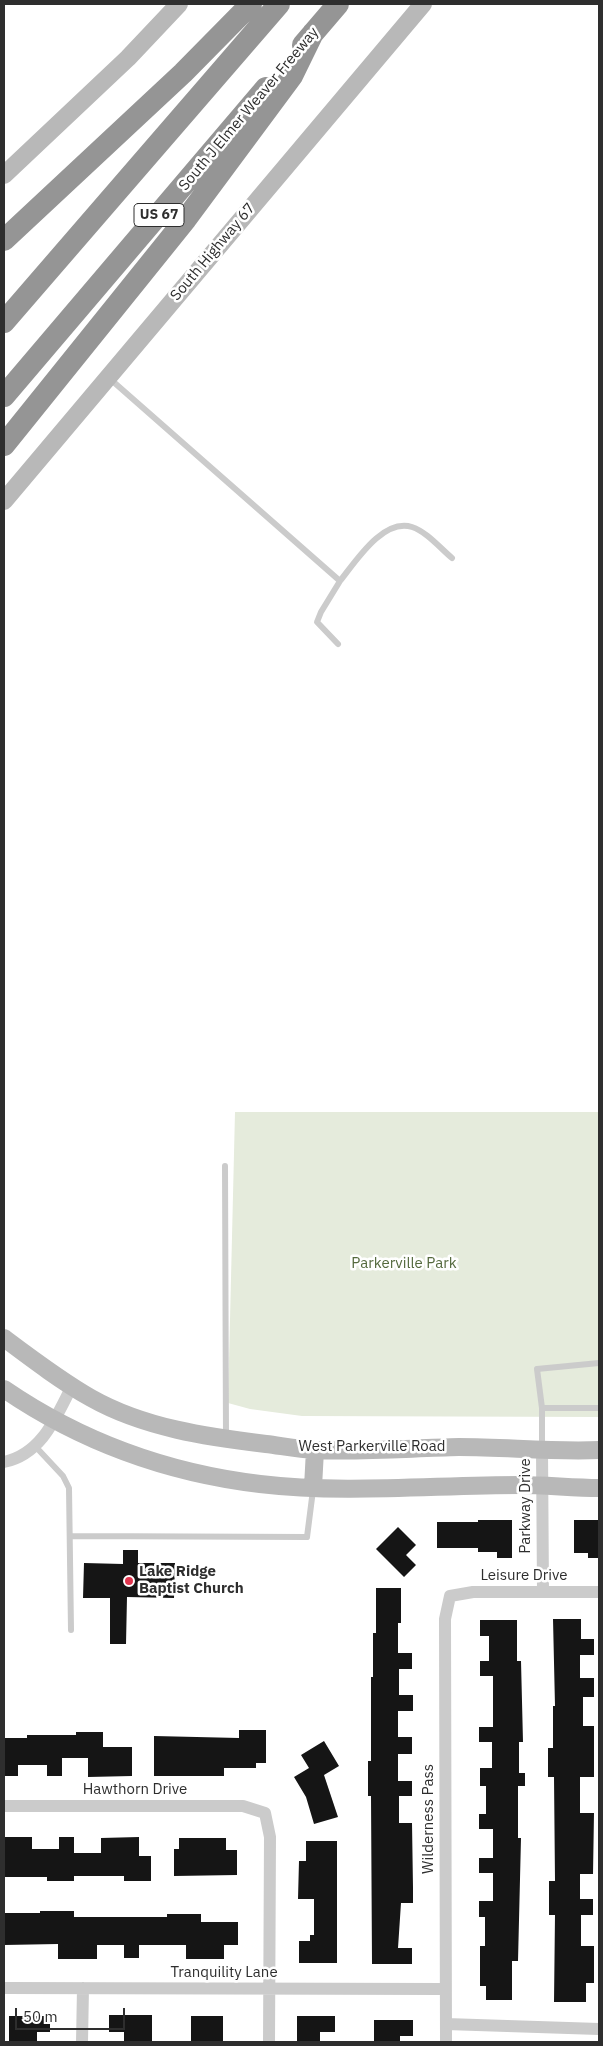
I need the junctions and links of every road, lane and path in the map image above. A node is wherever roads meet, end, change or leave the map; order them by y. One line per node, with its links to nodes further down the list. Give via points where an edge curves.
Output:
1 (179, 4): 7 (main road, via 128,58)
2 (251, 4): 8 (highway, via 183,73)
3 (279, 4): 9 (highway, US 67)
4 (338, 4): 6 (highway, South J Elmer Weaver Freeway / US 67)
5 (423, 4): 10 (main road, South Highway 67)
6 (313, 33): 11 (highway, South J Elmer Weaver Freeway / US 67); 12 (highway, via 292,76 186,219)
7 (4, 175)
8 (4, 240)
9 (4, 322)
10 (108, 377): 13 (main road, South Highway 67); 15 (lane)
11 (4, 396)
12 (4, 445)
13 (4, 501)
14 (452, 558): 15 (lane, via 424,534 412,527 399,526 387,529)
15 (340, 580): 16 (lane, via 317,622)
16 (338, 644)
17 (225, 1166): 25 (lane)
18 (4, 1338): 20 (main road, West Parkerville Road)
19 (599, 1363): 22 (lane, via 537,1369)
20 (72, 1386): 24 (street); 25 (main road, West Parkerville Road, via 92,1399 130,1415 166,1427)
21 (4, 1389): 24 (main road)
22 (542, 1408): 23 (lane); 28 (lane)
23 (599, 1408)
24 (54, 1419): 26 (street); 32 (main road, via 123,1452 166,1466 261,1484)
25 (226, 1439): 27 (main road, West Parkerville Road)
26 (35, 1446): 30 (street); 34 (lane, via 70,1488)
27 (315, 1450): 28 (main road, West Parkerville Road, via 462,1447); 32 (main road)
28 (542, 1450): 29 (main road, West Parkerville Road); 31 (street, Parkway Drive)
29 (599, 1450)
30 (4, 1462)
31 (543, 1486): 32 (main road); 33 (main road); 35 (street, Parkway Drive)
32 (313, 1487): 34 (lane, via 306,1537)
33 (599, 1488)
34 (70, 1536): 38 (lane)
35 (543, 1592): 36 (street, Leisure Drive); 37 (street, Leisure Drive, via 474,1592)
36 (599, 1592)
37 (450, 1596): 43 (street, Wilderness Pass, via 445,1619)
38 (70, 1630)
39 (4, 1806): 42 (street, Hawthorn Drive, via 243,1806 265,1813 270,1837)
40 (4, 1988): 41 (street, Tranquility Lane)
41 (82, 1988): 42 (street, Tranquility Lane); 46 (street)
42 (268, 1989): 43 (street, Tranquility Lane); 47 (street)
43 (445, 1989): 44 (street, Wilderness Pass)
44 (446, 2024): 45 (street); 48 (street, Wilderness Pass)
45 (599, 2029)
46 (82, 2042)
47 (269, 2042)
48 (446, 2042)

